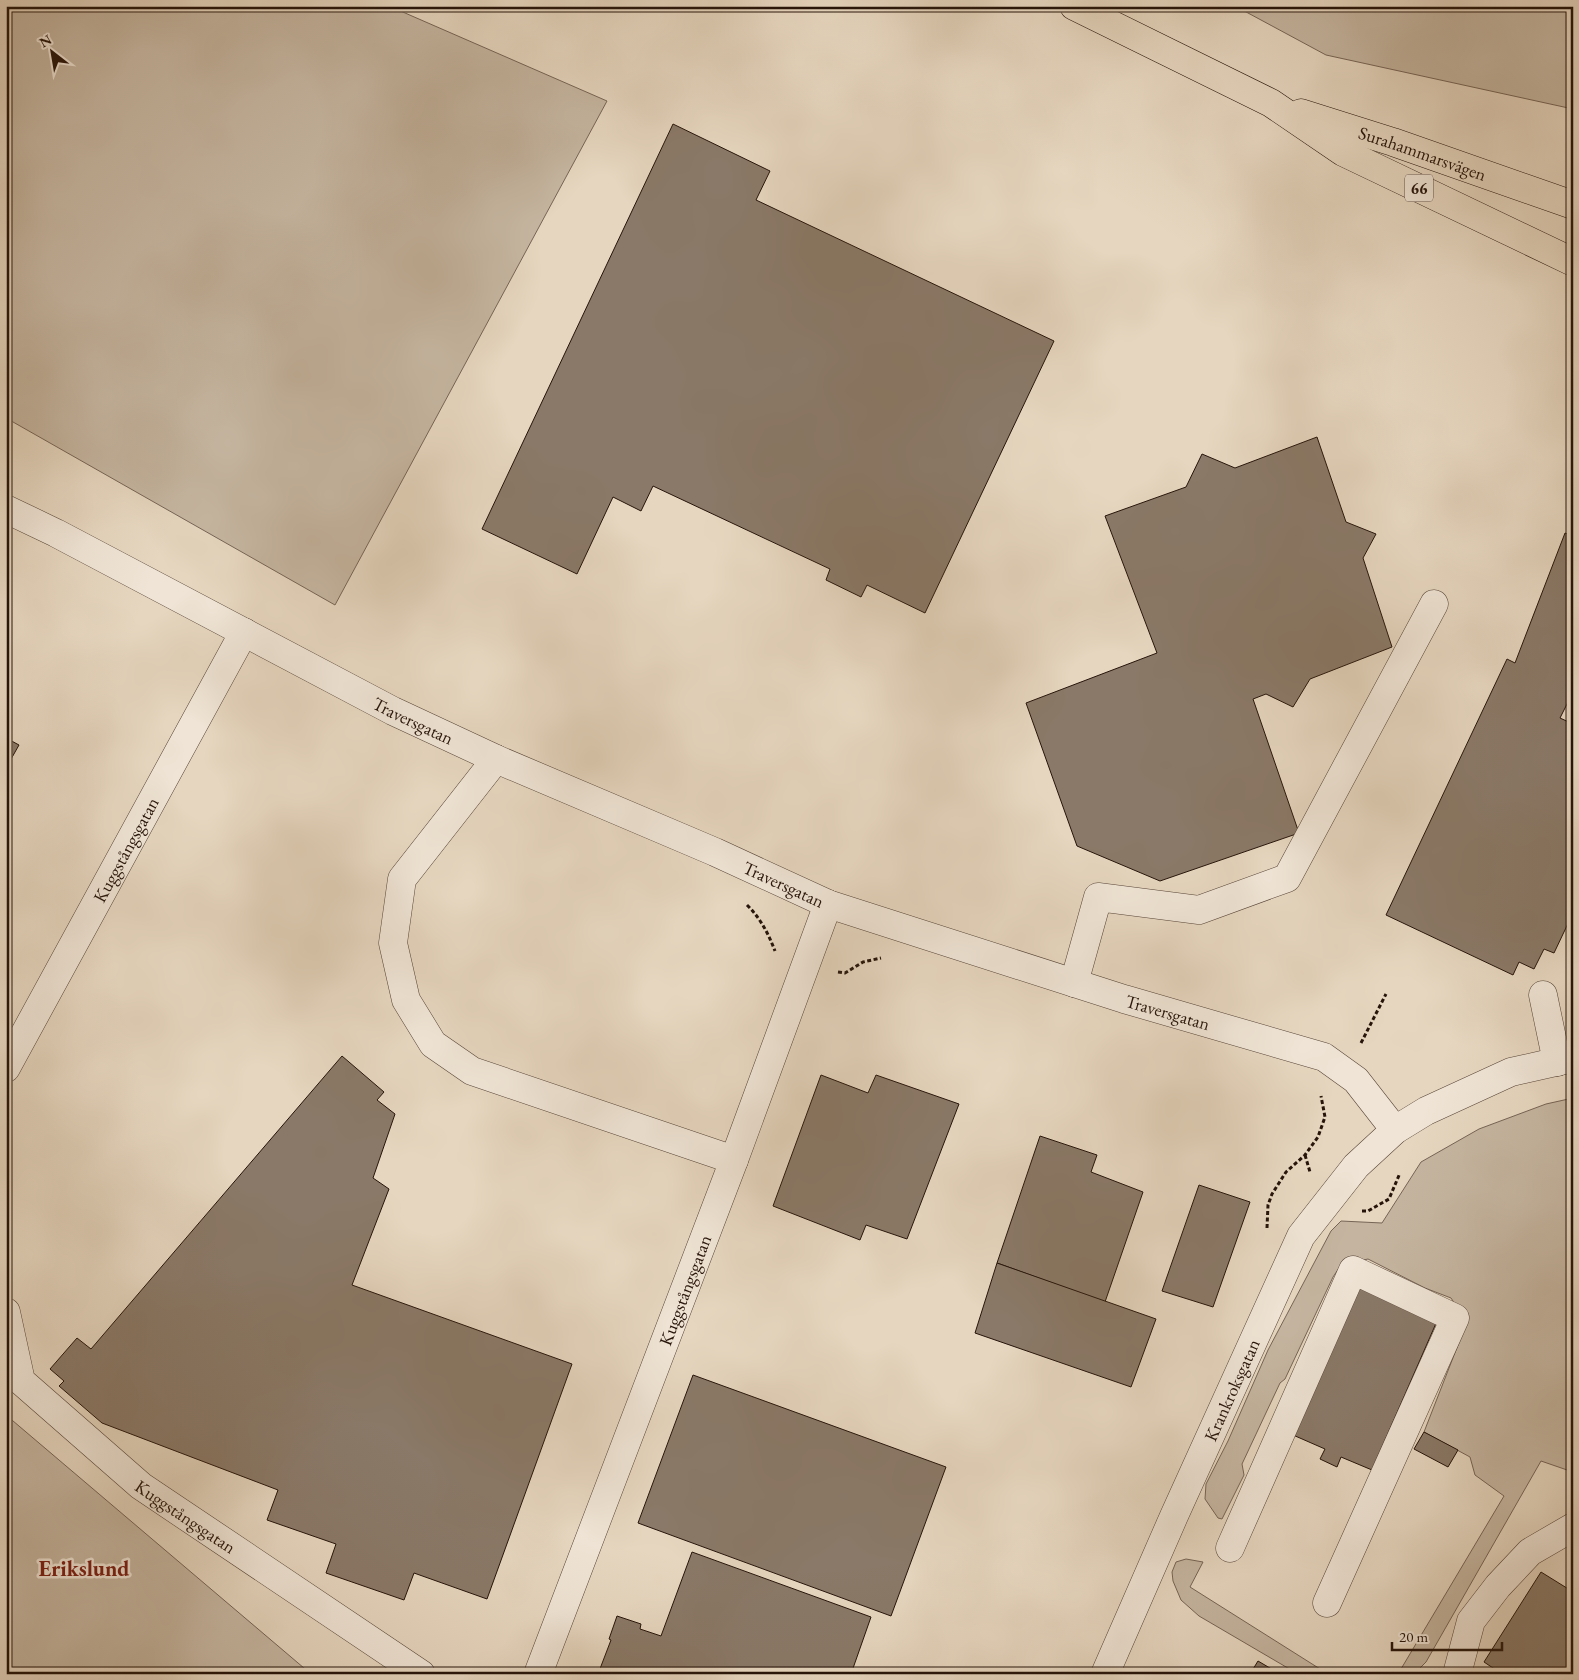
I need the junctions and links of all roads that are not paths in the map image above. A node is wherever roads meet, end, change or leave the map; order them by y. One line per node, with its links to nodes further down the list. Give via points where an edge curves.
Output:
1 (1074, 6): 2 (main road, Surahammarsvägen / 66)
2 (1271, 103): 3 (main road, Surahammarsvägen / 66); 4 (main road, Surahammarsvägen / 66, via 1343,152)
3 (1573, 205)
4 (1573, 262)
5 (6, 510): 7 (street, Traversgatan, via 56,532)
6 (1434, 604): 10 (street, via 1287,878 1199,910 1098,897)
7 (244, 632): 8 (street, Traversgatan, via 393,711); 13 (street, Kuggstångsgatan)
8 (496, 759): 9 (street, Traversgatan); 15 (street, via 402,879 393,943 406,1000 433,1044 472,1071)
9 (828, 904): 10 (street, Traversgatan); 15 (street, Kuggstångsgatan)
10 (1074, 982): 14 (street, Traversgatan, via 1324,1057 1356,1080)
11 (1543, 995): 12 (street)
12 (1565, 1060): 14 (street, via 1511,1072 1426,1110)
13 (6, 1068)
14 (1395, 1130): 22 (street, Krankroksgatan, via 1356,1166 1301,1236)
15 (734, 1160): 21 (street, Kuggstångsgatan)
16 (6, 1312): 20 (street, Kuggstångsgatan, via 21,1381 133,1479)
17 (1573, 1527): 23 (street, via 1530,1552 1498,1586 1471,1621)
18 (1230, 1548): 19 (street, via 1353,1270 1454,1318)
19 (1327, 1603)
20 (421, 1674)
21 (538, 1674)
22 (1105, 1674)
23 (1457, 1674)

